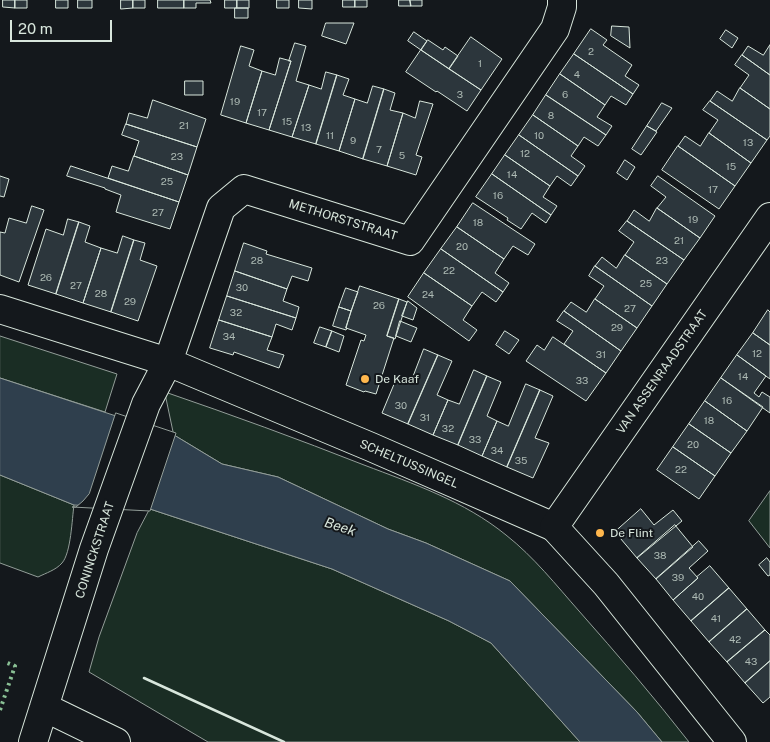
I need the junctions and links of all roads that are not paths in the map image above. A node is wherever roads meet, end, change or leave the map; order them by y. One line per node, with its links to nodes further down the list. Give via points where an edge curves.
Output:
1 (562, 0): 4 (street, METHORSTSTRAAT, via 555,29 410,241 244,189 221,208)
2 (770, 217): 5 (street, VAN ASSENRAADSTRAAT)
3 (0, 309): 4 (street, SCHELTUSSINGEL)
4 (168, 362): 5 (street, SCHELTUSSINGEL); 6 (street, CONINCKSTRAAT, via 146,404 104,520)
5 (554, 527): 9 (street, SCHELTUSSINGEL, via 606,584)
6 (44, 707): 7 (street, CONINCKSTRAAT); 8 (street)
7 (33, 742)
8 (116, 742)
9 (732, 742)

